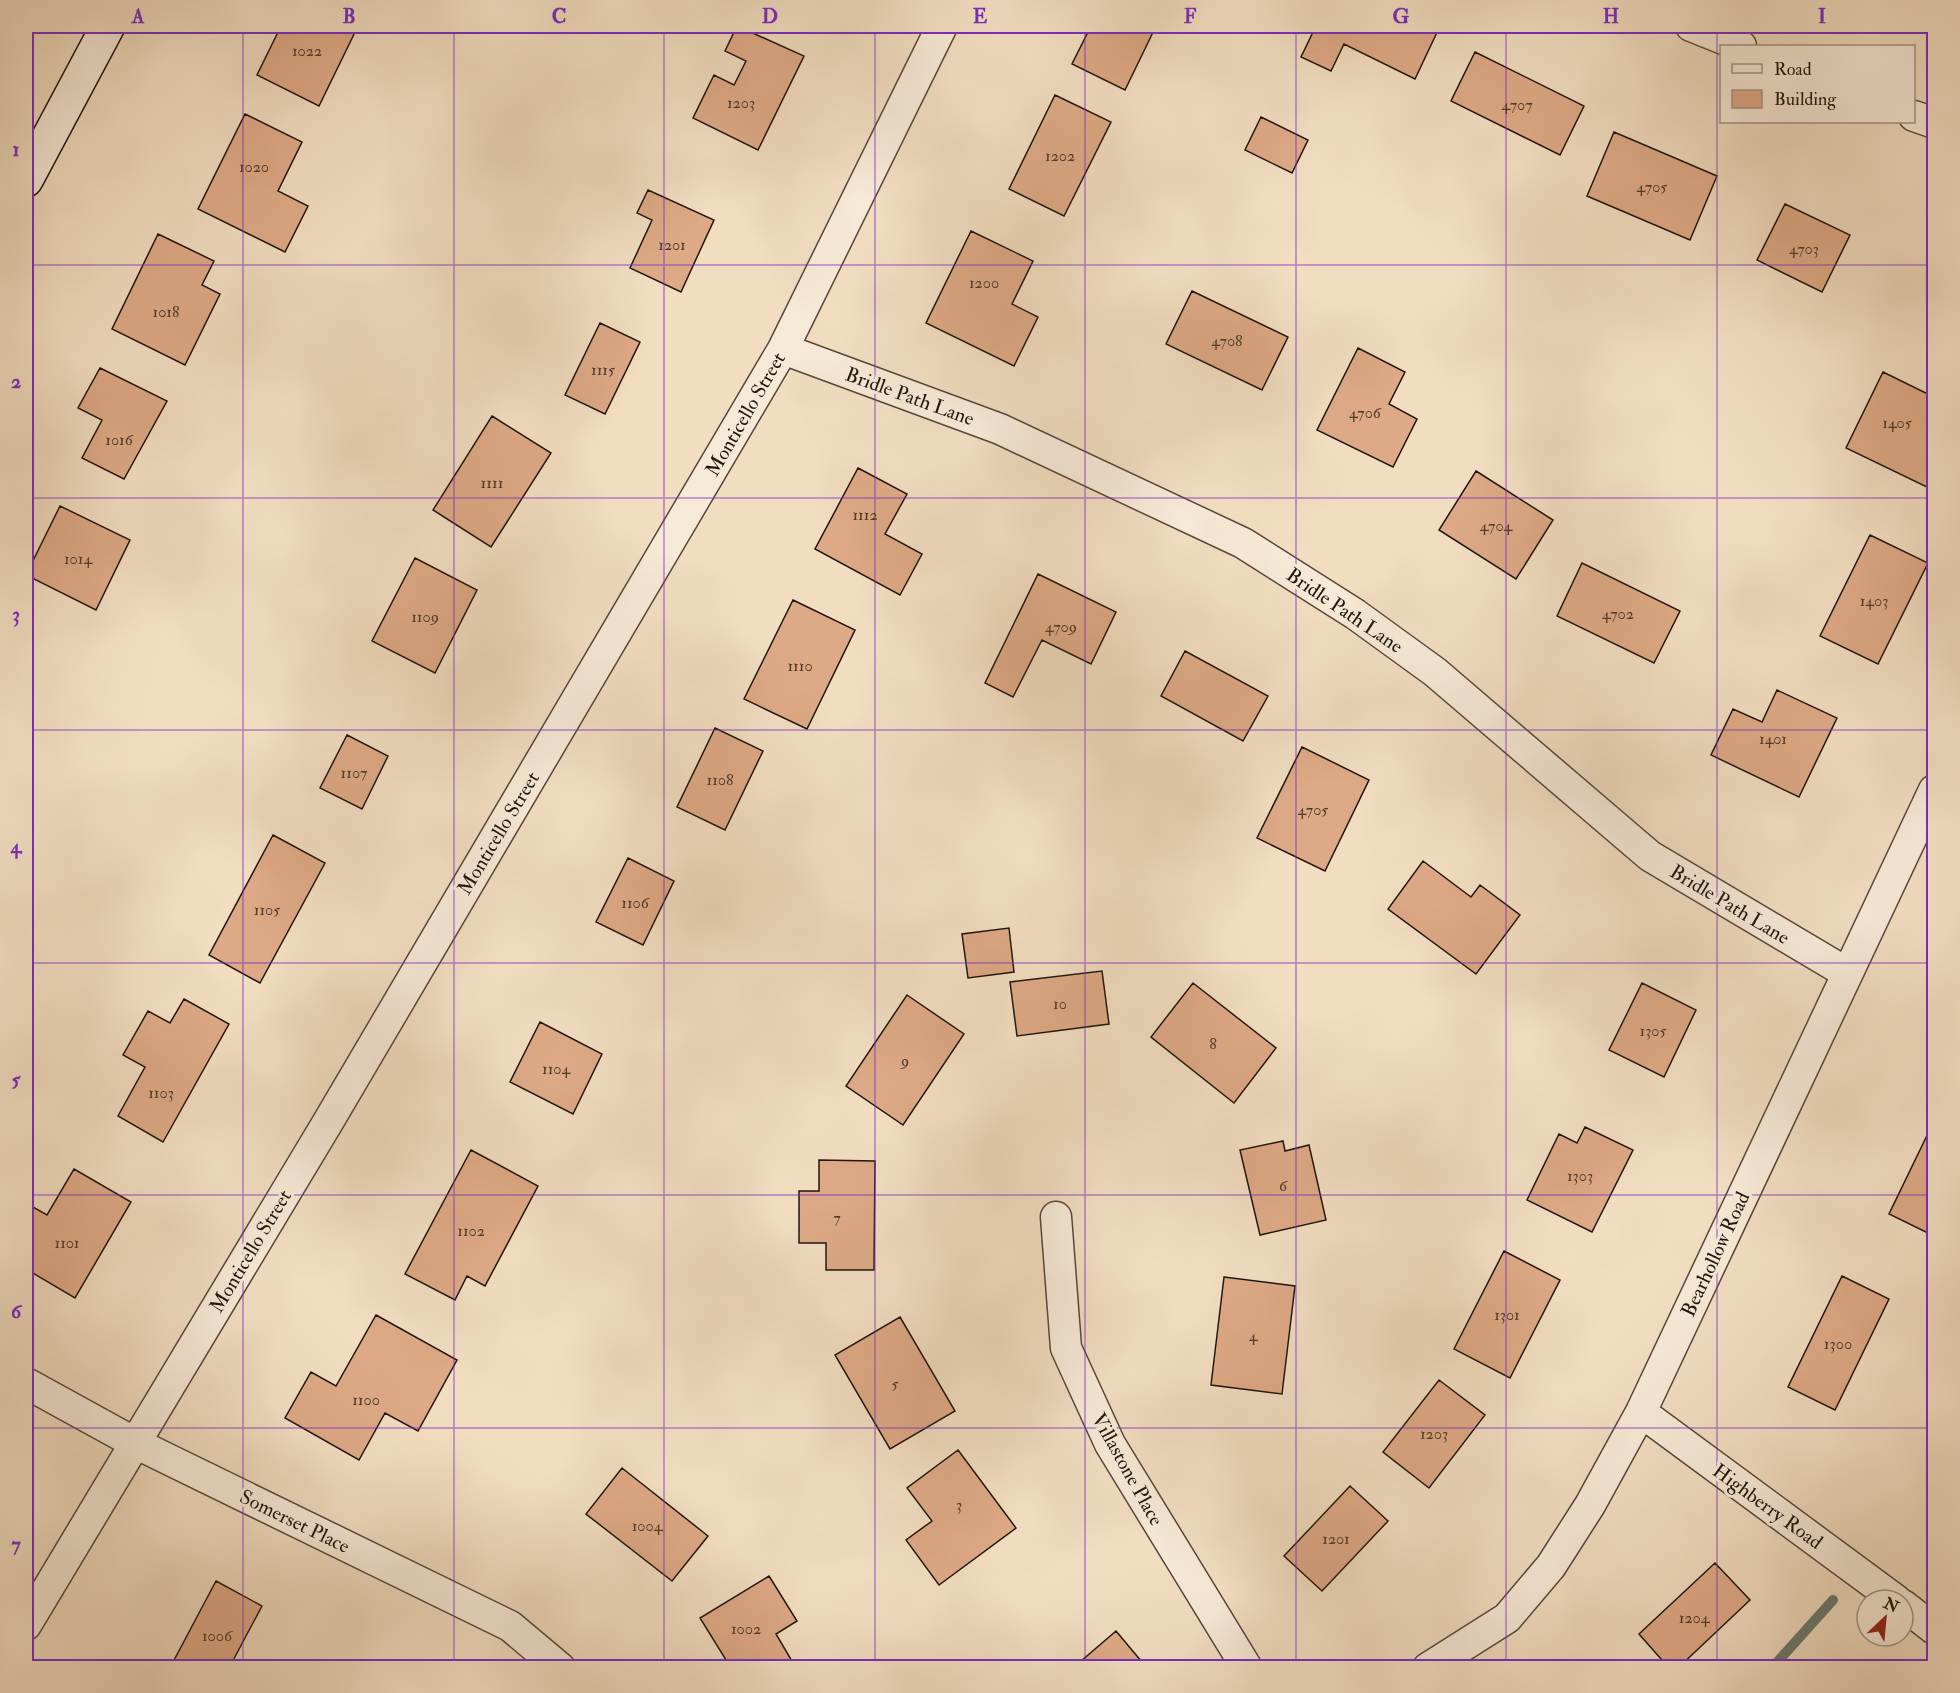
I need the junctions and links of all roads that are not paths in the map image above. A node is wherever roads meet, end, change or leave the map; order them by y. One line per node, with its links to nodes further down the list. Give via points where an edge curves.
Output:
1 (108, 26): 7 (street)
2 (942, 26): 8 (street, Monticello Street)
3 (1691, 26): 4 (street)
4 (1738, 45)
5 (1915, 116): 6 (street)
6 (1935, 123)
7 (26, 180)
8 (783, 349): 10 (street, Bridle Path Lane, via 999,429 1243,543 1355,614 1435,672 1650,856); 14 (street, Monticello Street)
9 (1935, 790): 10 (street, Bearhollow Road)
10 (1847, 973): 13 (street, Bearhollow Road)
11 (1056, 1217): 20 (street, Villastone Place, via 1066,1348 1110,1444)
12 (26, 1383): 14 (street, Somerset Place)
13 (1641, 1412): 15 (street, Highberry Road); 21 (street, Bearhollow Road, via 1590,1505 1544,1574 1507,1618)
14 (135, 1443): 17 (street, Monticello Street); 19 (street, Somerset Place, via 510,1626)
15 (1880, 1588)
16 (1915, 1614): 18 (street)
17 (26, 1625)
18 (1935, 1629)
19 (560, 1668)
20 (1247, 1668)
21 (1428, 1668)

